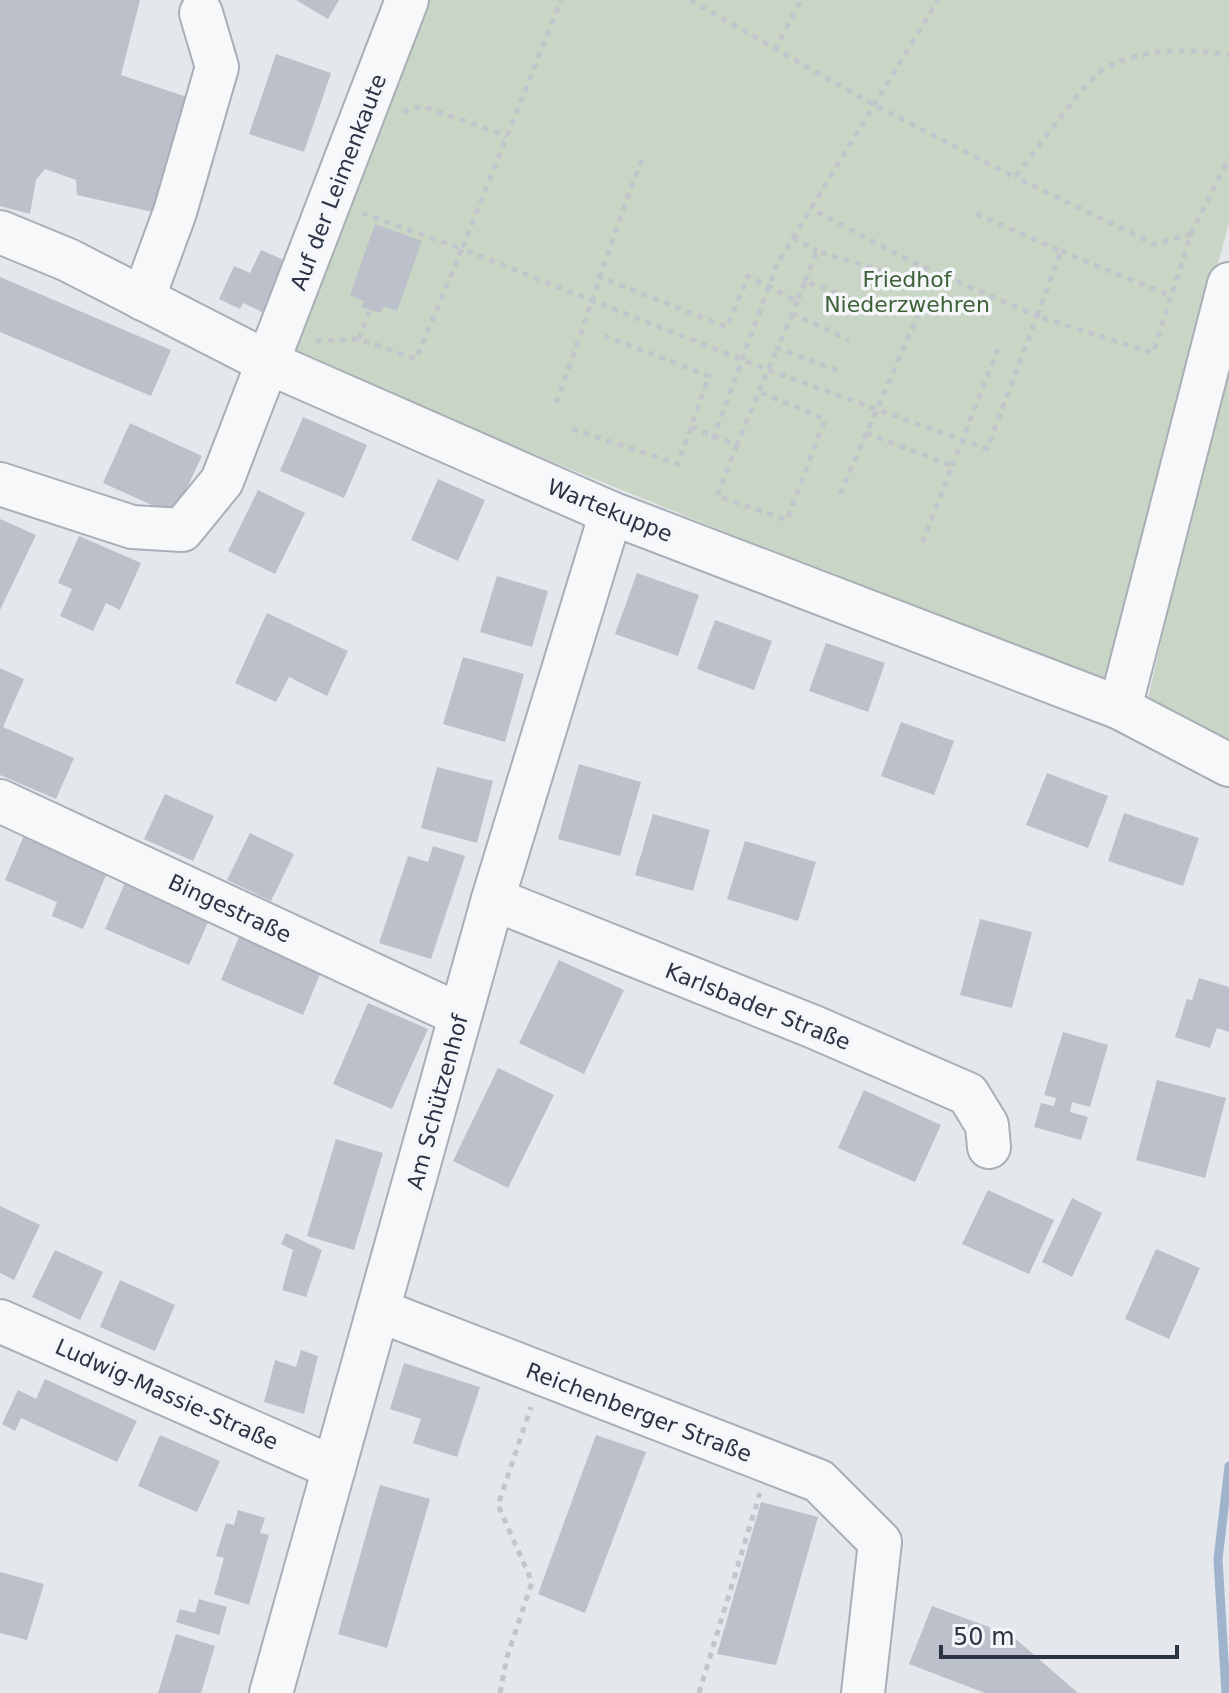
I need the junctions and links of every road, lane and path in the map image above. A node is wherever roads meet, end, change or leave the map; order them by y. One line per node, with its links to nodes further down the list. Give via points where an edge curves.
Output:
1 (407, 0): 45 (street, Auf der Leimenkaute)
2 (561, 0): 11 (path)
3 (690, 0): 7 (path)
4 (801, 0): 7 (path)
5 (938, 0): 9 (path)
6 (201, 13): 30 (street, via 217,67 175,212)
7 (775, 50): 9 (path)
8 (1229, 55): 14 (path, via 1192,49 1148,52 1104,69)
9 (872, 104): 14 (path); 16 (path)
10 (398, 117): 11 (path, via 422,106)
11 (507, 136): 21 (path)
12 (1229, 158): 19 (path)
13 (642, 159): 25 (path)
14 (1015, 177): 19 (path, via 1154,244)
15 (364, 197): 21 (path, via 358,212)
16 (810, 208): 20 (path); 37 (path, via 912,262)
17 (976, 214): 23 (path)
18 (0, 232): 30 (street, Wartekuppe)
19 (1191, 234): 29 (path)
20 (793, 237): 22 (path); 28 (path)
21 (462, 249): 31 (path); 39 (path, via 416,359)
22 (817, 251): 24 (path); 26 (path)
23 (1061, 251): 29 (path); 37 (path)
24 (882, 271)
25 (597, 276): 28 (path, via 727,327 748,276); 31 (path)
26 (805, 281): 32 (path); 33 (path)
27 (1229, 284): 62 (street)
28 (769, 285): 32 (path); 44 (path)
29 (1171, 296): 37 (path, via 1153,353)
30 (143, 299): 45 (street, Wartekuppe)
31 (594, 299): 44 (path); 49 (path)
32 (797, 301): 36 (path)
33 (864, 303)
34 (369, 312): 39 (path)
35 (919, 313): 50 (path)
36 (793, 314): 41 (path); 42 (path)
37 (1037, 316): 55 (path, via 987,449)
38 (605, 336): 51 (path, via 709,376)
39 (359, 339): 40 (path)
40 (322, 340)
41 (849, 340)
42 (777, 348): 46 (path); 47 (path)
43 (998, 349): 55 (path)
44 (743, 359): 46 (path); 54 (path)
45 (269, 363): 58 (street, Auf der Leimenkaute, via 222,481 182,530 132,527); 60 (street, Wartekuppe)
46 (768, 370): 48 (path); 50 (path)
47 (842, 372)
48 (759, 392): 56 (path); 56 (path, via 825,419 787,520 717,496)
49 (556, 403)
50 (877, 409): 53 (path); 55 (path)
51 (691, 427): 52 (path, via 678,464); 54 (path)
52 (572, 429)
53 (866, 433): 57 (path); 59 (path)
54 (713, 439): 56 (path)
55 (962, 440): 57 (path)
56 (737, 445)
57 (952, 466): 61 (path)
58 (0, 484)
59 (840, 494)
60 (611, 513): 62 (street, Wartekuppe); 65 (street, Am Schützenhof)
61 (921, 546)
62 (1120, 708): 63 (street, Wartekuppe)
63 (1229, 765)
64 (0, 801): 66 (street, Bingestraße)
65 (493, 899): 66 (street, Am Schützenhof); 67 (street, Karlsbader Straße, via 968,1094 987,1125)
66 (460, 1015): 68 (street, Am Schützenhof)
67 (989, 1147)
68 (380, 1311): 70 (street, Reichenberger Straße); 72 (street, Am Schützenhof)
69 (0, 1321): 72 (street, Ludwig-Massie-Straße)
70 (542, 1375): 71 (street, Reichenberger Straße); 74 (path, via 498,1505 532,1582)
71 (769, 1462): 75 (path); 76 (street, Reichenberger Straße, via 819,1481 880,1542)
72 (334, 1468): 73 (street, Am Schützenhof)
73 (271, 1693)
74 (500, 1693)
75 (699, 1693)
76 (863, 1693)

